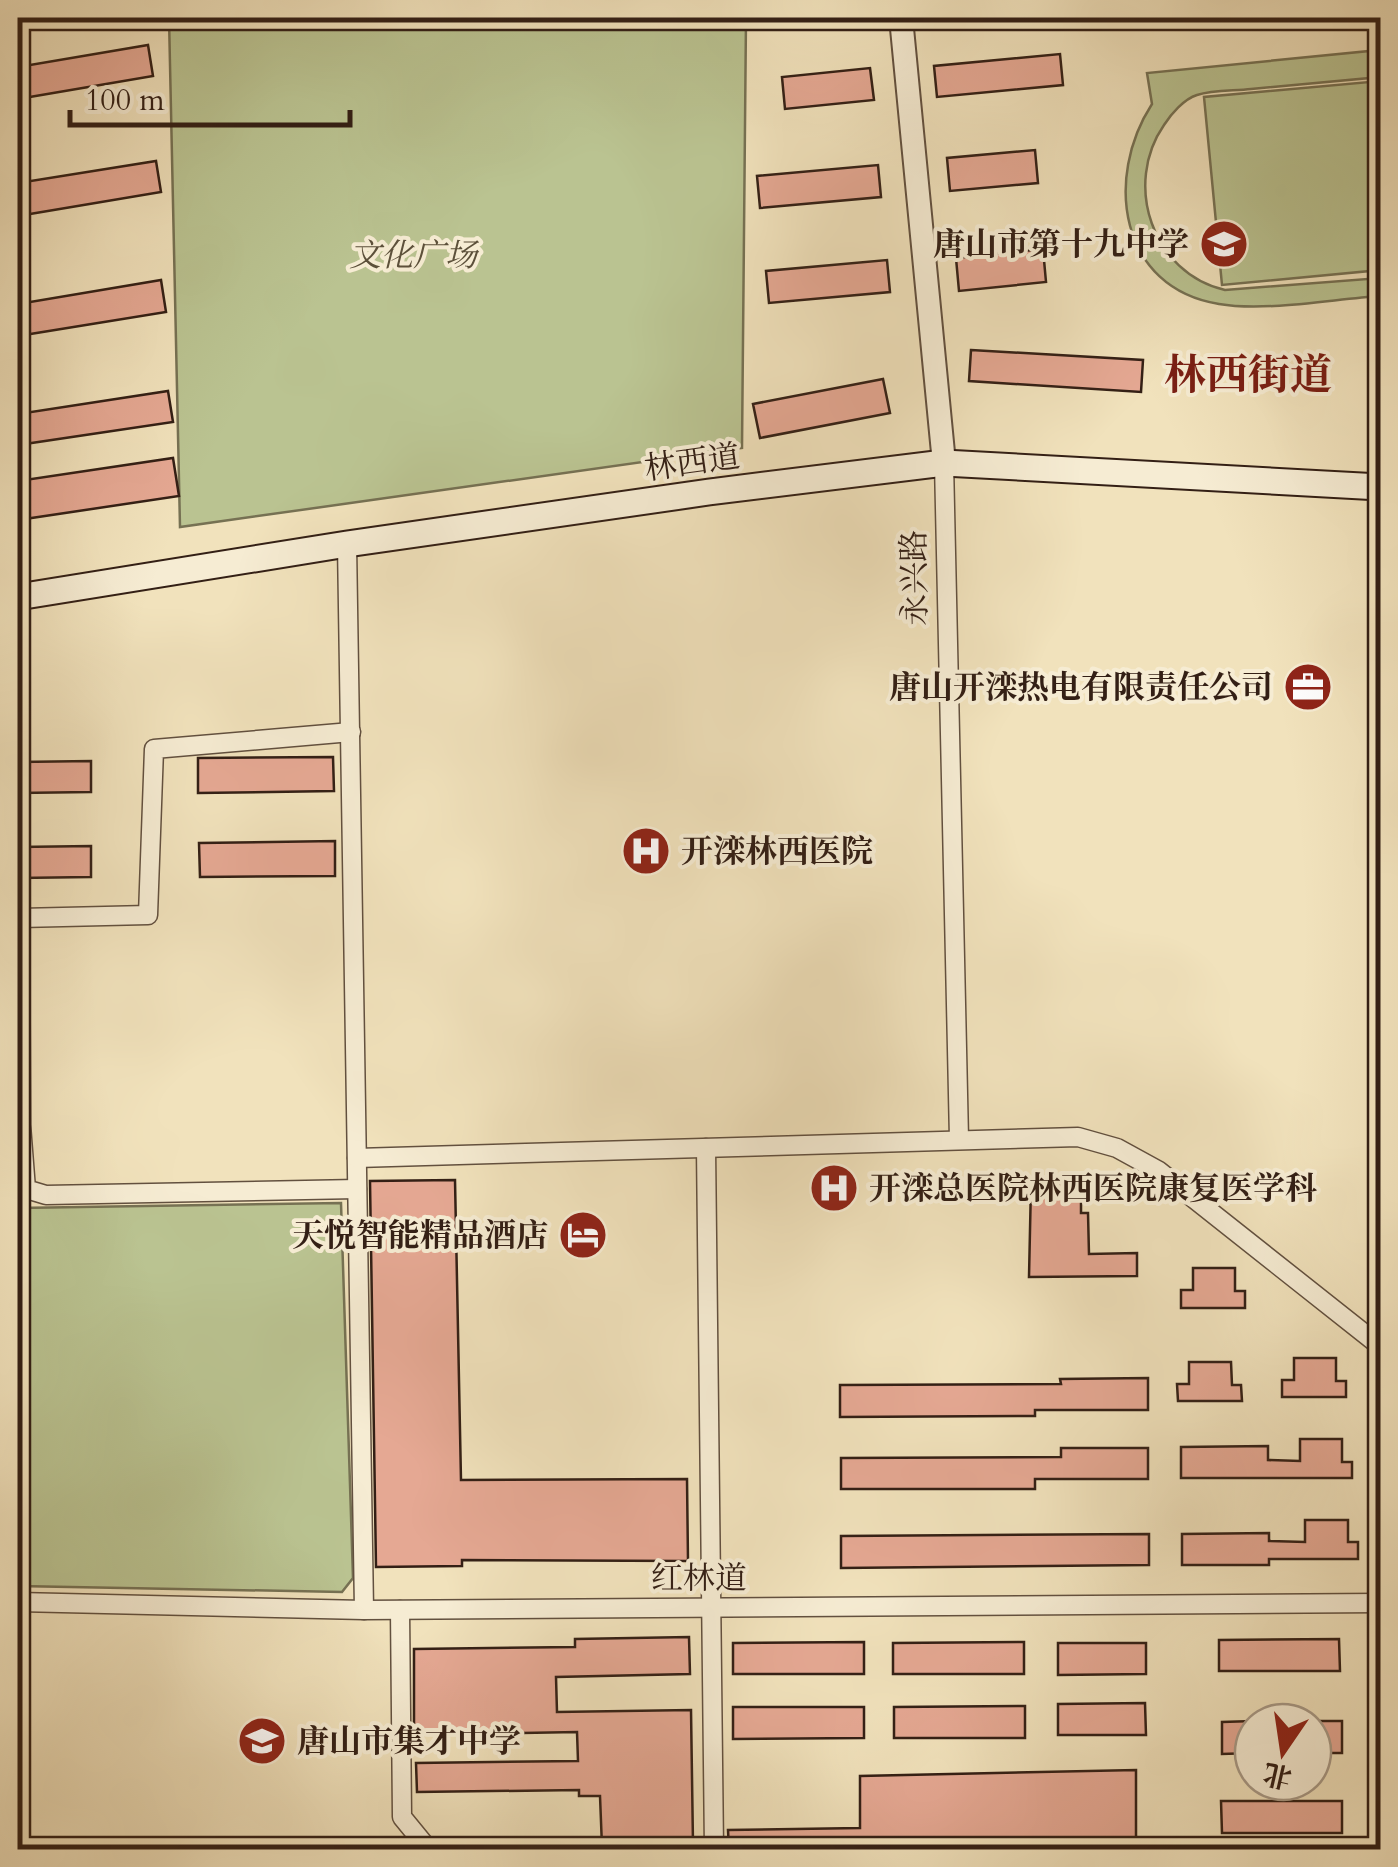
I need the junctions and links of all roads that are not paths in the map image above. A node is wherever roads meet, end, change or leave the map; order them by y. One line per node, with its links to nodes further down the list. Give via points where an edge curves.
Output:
1 (901, 18): 2 (street, 永兴路)
2 (944, 463): 3 (main road, 林西道); 4 (main road, 林西道); 7 (street, 永兴路)
3 (1380, 487)
4 (347, 544): 5 (main road, 林西道); 6 (street)
5 (18, 597)
6 (351, 732): 9 (street); 10 (street, via 154,748 148,915 20,918 21,1125 26,1189 46,1195)
7 (959, 1139): 8 (street); 11 (street, via 1078,1137 1117,1148 1159,1172)
8 (706, 1148): 9 (street); 14 (street)
9 (357, 1158): 10 (street)
10 (358, 1189): 15 (street)
11 (1380, 1346)
12 (18, 1602): 15 (street, 红林道)
13 (1380, 1603): 14 (street, 红林道)
14 (711, 1608): 16 (street, 红林道); 18 (street)
15 (364, 1610): 16 (street, 红林道)
16 (400, 1610): 17 (street, via 402,1817)
17 (428, 1850)
18 (714, 1850)

